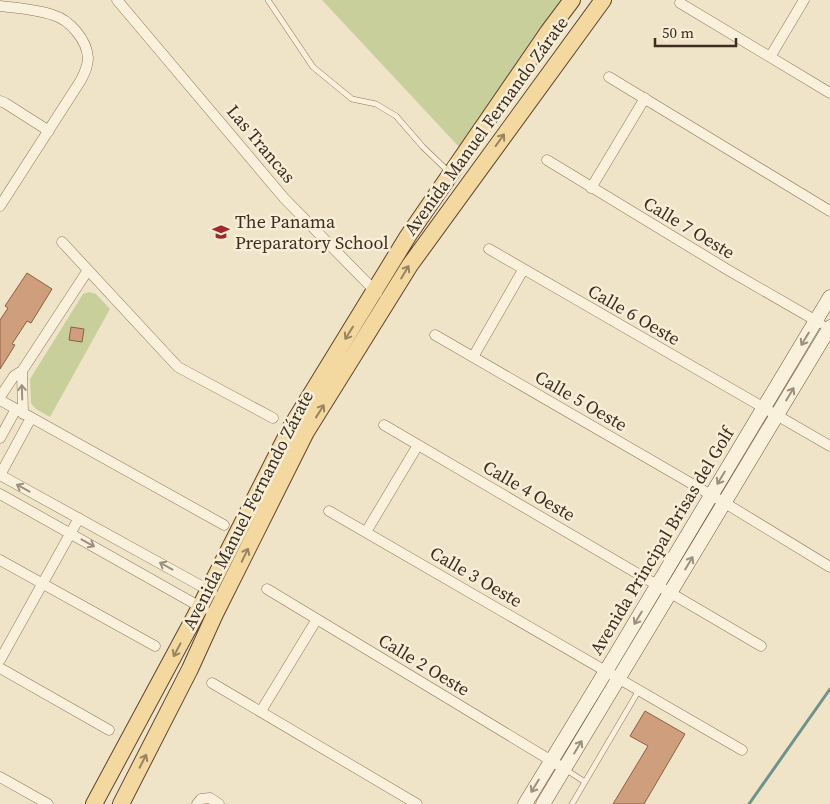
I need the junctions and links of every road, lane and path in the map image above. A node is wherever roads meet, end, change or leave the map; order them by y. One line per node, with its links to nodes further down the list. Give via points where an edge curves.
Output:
1 (117, 0): 23 (street, Las Trancas, via 284,198)
2 (268, 0): 15 (lane, via 313,67 352,99 376,104 396,116)
3 (572, 0): 15 (main road, Avenida Manuel Fernando Zárate)
4 (603, 0): 23 (main road, Avenida Manuel Fernando Zárate, one-way to 4, via 416,257)
5 (804, 0): 8 (street)
6 (680, 2): 8 (street)
7 (0, 6): 13 (street, via 56,15 73,27 84,43 87,68)
8 (770, 57): 10 (street)
9 (609, 77): 11 (street)
10 (830, 93)
11 (645, 98): 16 (street); 18 (street)
12 (0, 101): 13 (street)
13 (49, 131): 17 (street)
14 (547, 160): 16 (street, Calle 7 Oeste)
15 (451, 174): 23 (main road, Avenida Manuel Fernando Zárate, via 408,236)
16 (591, 188): 25 (street, Calle 7 Oeste)
17 (0, 206)
18 (830, 211)
19 (62, 242): 21 (street)
20 (489, 249): 22 (street, Calle 6 Oeste)
21 (88, 270): 29 (street); 34 (street, via 178,367)
22 (523, 270): 28 (street); 31 (street, Calle 6 Oeste)
23 (382, 296): 53 (main road, Avenida Manuel Fernando Zárate, one-way to 53, via 291,427); 55 (main road, Avenida Manuel Fernando Zárate, one-way to 23, via 306,432)
24 (830, 297): 25 (street, Avenida Principal Brisas del Golf)
25 (816, 321): 26 (street, Calle 7 Oeste); 31 (street, Avenida Principal Brisas del Golf, one-way to 31)
26 (830, 328): 33 (street, Avenida Principal Brisas del Golf, one-way to 26)
27 (435, 335): 28 (street, Calle 5 Oeste)
28 (473, 357): 41 (street, Calle 5 Oeste)
29 (22, 371): 30 (street, via 14,376); 32 (street, one-way to 29)
30 (0, 399): 32 (street)
31 (764, 408): 33 (street, Calle 6 Oeste); 41 (street, Avenida Principal Brisas del Golf, one-way to 41)
32 (24, 414): 36 (street); 39 (street); 45 (street)
33 (778, 415): 38 (street, Calle 6 Oeste); 42 (street, Avenida Principal Brisas del Golf)
34 (273, 418)
35 (384, 425): 37 (street, Calle 4 Oeste)
36 (0, 438)
37 (418, 445): 46 (street); 51 (street, Calle 4 Oeste)
38 (830, 446)
39 (0, 475): 44 (street, one-way to 39)
40 (0, 494): 47 (street)
41 (711, 495): 42 (street, Calle 5 Oeste); 51 (street, Avenida Principal Brisas del Golf)
42 (725, 503): 49 (street, Calle 5 Oeste); 54 (street, Avenida Principal Brisas del Golf, one-way to 42)
43 (329, 511): 46 (street, Calle 3 Oeste)
44 (78, 518): 47 (street); 53 (street, one-way to 44)
45 (224, 525)
46 (366, 532): 63 (street, Calle 3 Oeste)
47 (71, 534): 50 (street); 56 (street, one-way to 56)
48 (0, 560): 50 (street)
49 (830, 567)
50 (43, 584): 59 (street); 61 (street)
51 (657, 585): 54 (street, Calle 4 Oeste); 63 (street, Avenida Principal Brisas del Golf, one-way to 63)
52 (267, 589): 58 (street, Calle 2 Oeste)
53 (208, 590): 55 (street); 56 (main road, Avenida Manuel Fernando Zárate)
54 (672, 593): 60 (street, Calle 4 Oeste); 64 (street, Avenida Principal Brisas del Golf)
55 (224, 598): 57 (main road, Avenida Manuel Fernando Zárate)
56 (200, 607): 57 (street); 75 (main road, Avenida Manuel Fernando Zárate, one-way to 75)
57 (215, 614): 76 (main road, Avenida Manuel Fernando Zárate, one-way to 57)
58 (317, 619): 67 (street); 70 (street, Calle 2 Oeste)
59 (155, 646)
60 (761, 646)
61 (0, 660)
62 (0, 668): 68 (street)
63 (606, 671): 64 (street, Calle 3 Oeste); 70 (street, Avenida Principal Brisas del Golf)
64 (620, 678): 66 (street, Calle 3 Oeste); 71 (street, Avenida Principal Brisas del Golf, one-way to 64)
65 (212, 682): 67 (street)
66 (639, 689): 69 (street, Calle 3 Oeste); 73 (lane)
67 (261, 712): 79 (street)
68 (109, 730)
69 (742, 750)
70 (551, 761): 71 (street, Calle 2 Oeste); 80 (street, Avenida Principal Brisas del Golf, one-way to 80)
71 (564, 769): 73 (lane); 81 (street, Avenida Principal Brisas del Golf)
72 (0, 777): 74 (street)
73 (585, 782): 82 (lane)
74 (48, 804)
75 (94, 804)
76 (121, 804)
77 (197, 804): 78 (street, via 201,799 210,798)
78 (220, 804)
79 (417, 804)
80 (525, 804)
81 (543, 804)
82 (572, 804)

